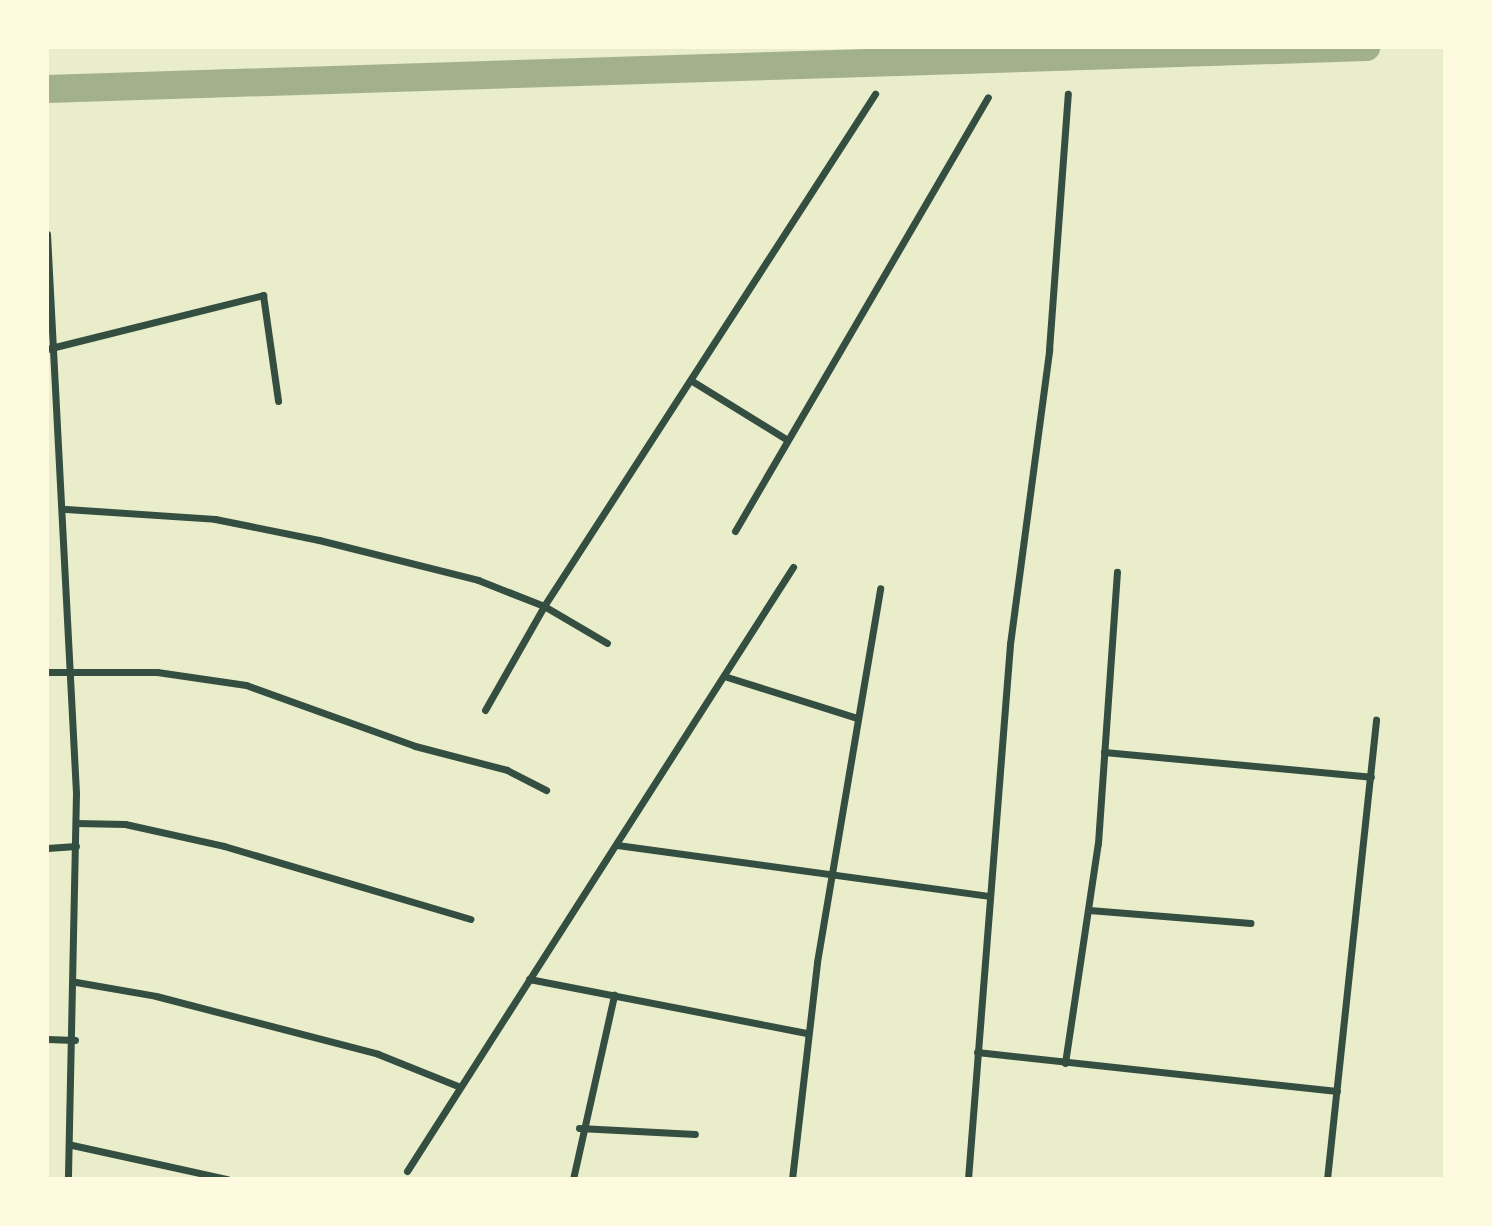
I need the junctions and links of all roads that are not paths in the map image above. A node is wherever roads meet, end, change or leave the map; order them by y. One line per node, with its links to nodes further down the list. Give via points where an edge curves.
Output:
1 (875, 94): 6 (street)
2 (1068, 94): 30 (street, via 1049,349 1010,644)
3 (988, 97): 8 (street)
4 (47, 234): 5 (street)
5 (51, 348): 7 (street, via 264,295); 9 (street)
6 (692, 382): 8 (street); 14 (street)
7 (278, 401)
8 (786, 439): 10 (street)
9 (66, 509): 14 (street, via 215,519 319,540 478,580); 16 (street)
10 (735, 531)
11 (793, 568): 18 (street)
12 (1117, 572): 22 (street)
13 (880, 588): 20 (street)
14 (544, 606): 15 (street); 19 (street)
15 (607, 643)
16 (73, 670): 17 (street); 24 (street, via 157,672 246,685 415,746 507,770); 25 (street)
17 (47, 672)
18 (727, 677): 20 (street); 26 (street)
19 (485, 710)
20 (857, 718): 29 (street)
21 (1376, 720): 23 (street)
22 (1104, 752): 23 (street); 31 (street)
23 (1371, 777): 43 (street)
24 (546, 790)
25 (76, 823): 27 (street); 32 (street, via 125,824 224,846)
26 (617, 845): 29 (street, via 794,865); 34 (street)
27 (76, 846): 28 (street); 35 (street)
28 (47, 848)
29 (831, 876): 30 (street); 37 (street)
30 (989, 896): 40 (street)
31 (1089, 910): 33 (street); 41 (street)
32 (470, 919)
33 (1250, 923)
34 (528, 979): 36 (street); 42 (street)
35 (76, 982): 39 (street); 42 (street, via 156,996 378,1054)
36 (614, 995): 37 (street); 44 (street)
37 (808, 1033): 51 (street)
38 (47, 1039): 39 (street)
39 (75, 1040): 46 (street)
40 (977, 1052): 41 (street); 52 (street)
41 (1065, 1063): 43 (street)
42 (460, 1087): 47 (street)
43 (1337, 1091): 53 (street)
44 (579, 1128): 45 (street); 50 (street)
45 (695, 1134)
46 (72, 1145): 48 (street); 49 (street)
47 (407, 1171)
48 (68, 1179)
49 (228, 1179)
50 (573, 1179)
51 (792, 1179)
52 (968, 1179)
53 (1327, 1179)

